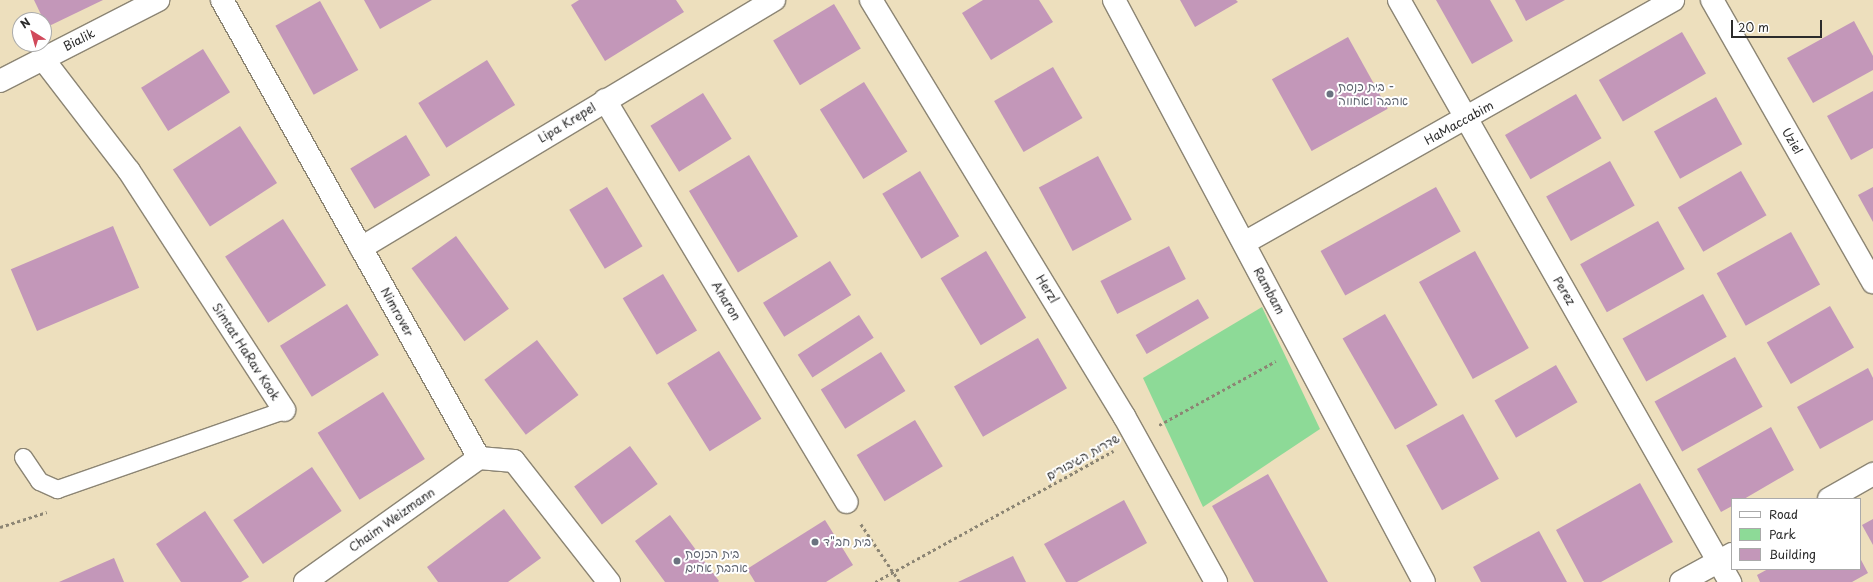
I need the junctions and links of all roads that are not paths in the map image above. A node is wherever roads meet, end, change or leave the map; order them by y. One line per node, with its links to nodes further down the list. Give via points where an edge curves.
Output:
1 (158, 0): 9 (street, Bialik)
2 (222, 0): 14 (street, Nimrover)
3 (774, 0): 11 (street, Lipa Krepel)
4 (871, 0): 25 (street, Herzl, via 1136,438)
5 (1114, 0): 13 (street, Rambam)
6 (1399, 0): 12 (street, Perez)
7 (1673, 0): 12 (street, HaMaccabim)
8 (1712, 0): 15 (street, Uziel)
9 (42, 59): 10 (street, Bialik); 16 (street, Simtat HaRav Kook, via 129,171)
10 (0, 81)
11 (605, 100): 14 (street, Lipa Krepel); 21 (street, Aharon)
12 (1467, 120): 13 (street, HaMaccabim); 22 (street, Perez)
13 (1244, 243): 26 (street, Rambam)
14 (361, 248): 18 (street, Nimrover)
15 (1873, 282)
16 (284, 410): 17 (lane, Simtat HaRav Kook, via 57,489 40,480)
17 (23, 457)
18 (479, 458): 23 (street, Chaim Weizmann); 24 (street, via 514,462)
19 (1873, 474): 20 (street)
20 (1831, 498)
21 (847, 502)
22 (1725, 558): 27 (street); 28 (street, Perez)
23 (305, 582)
24 (609, 582)
25 (1216, 582)
26 (1424, 582)
27 (1681, 582)
28 (1730, 582)

